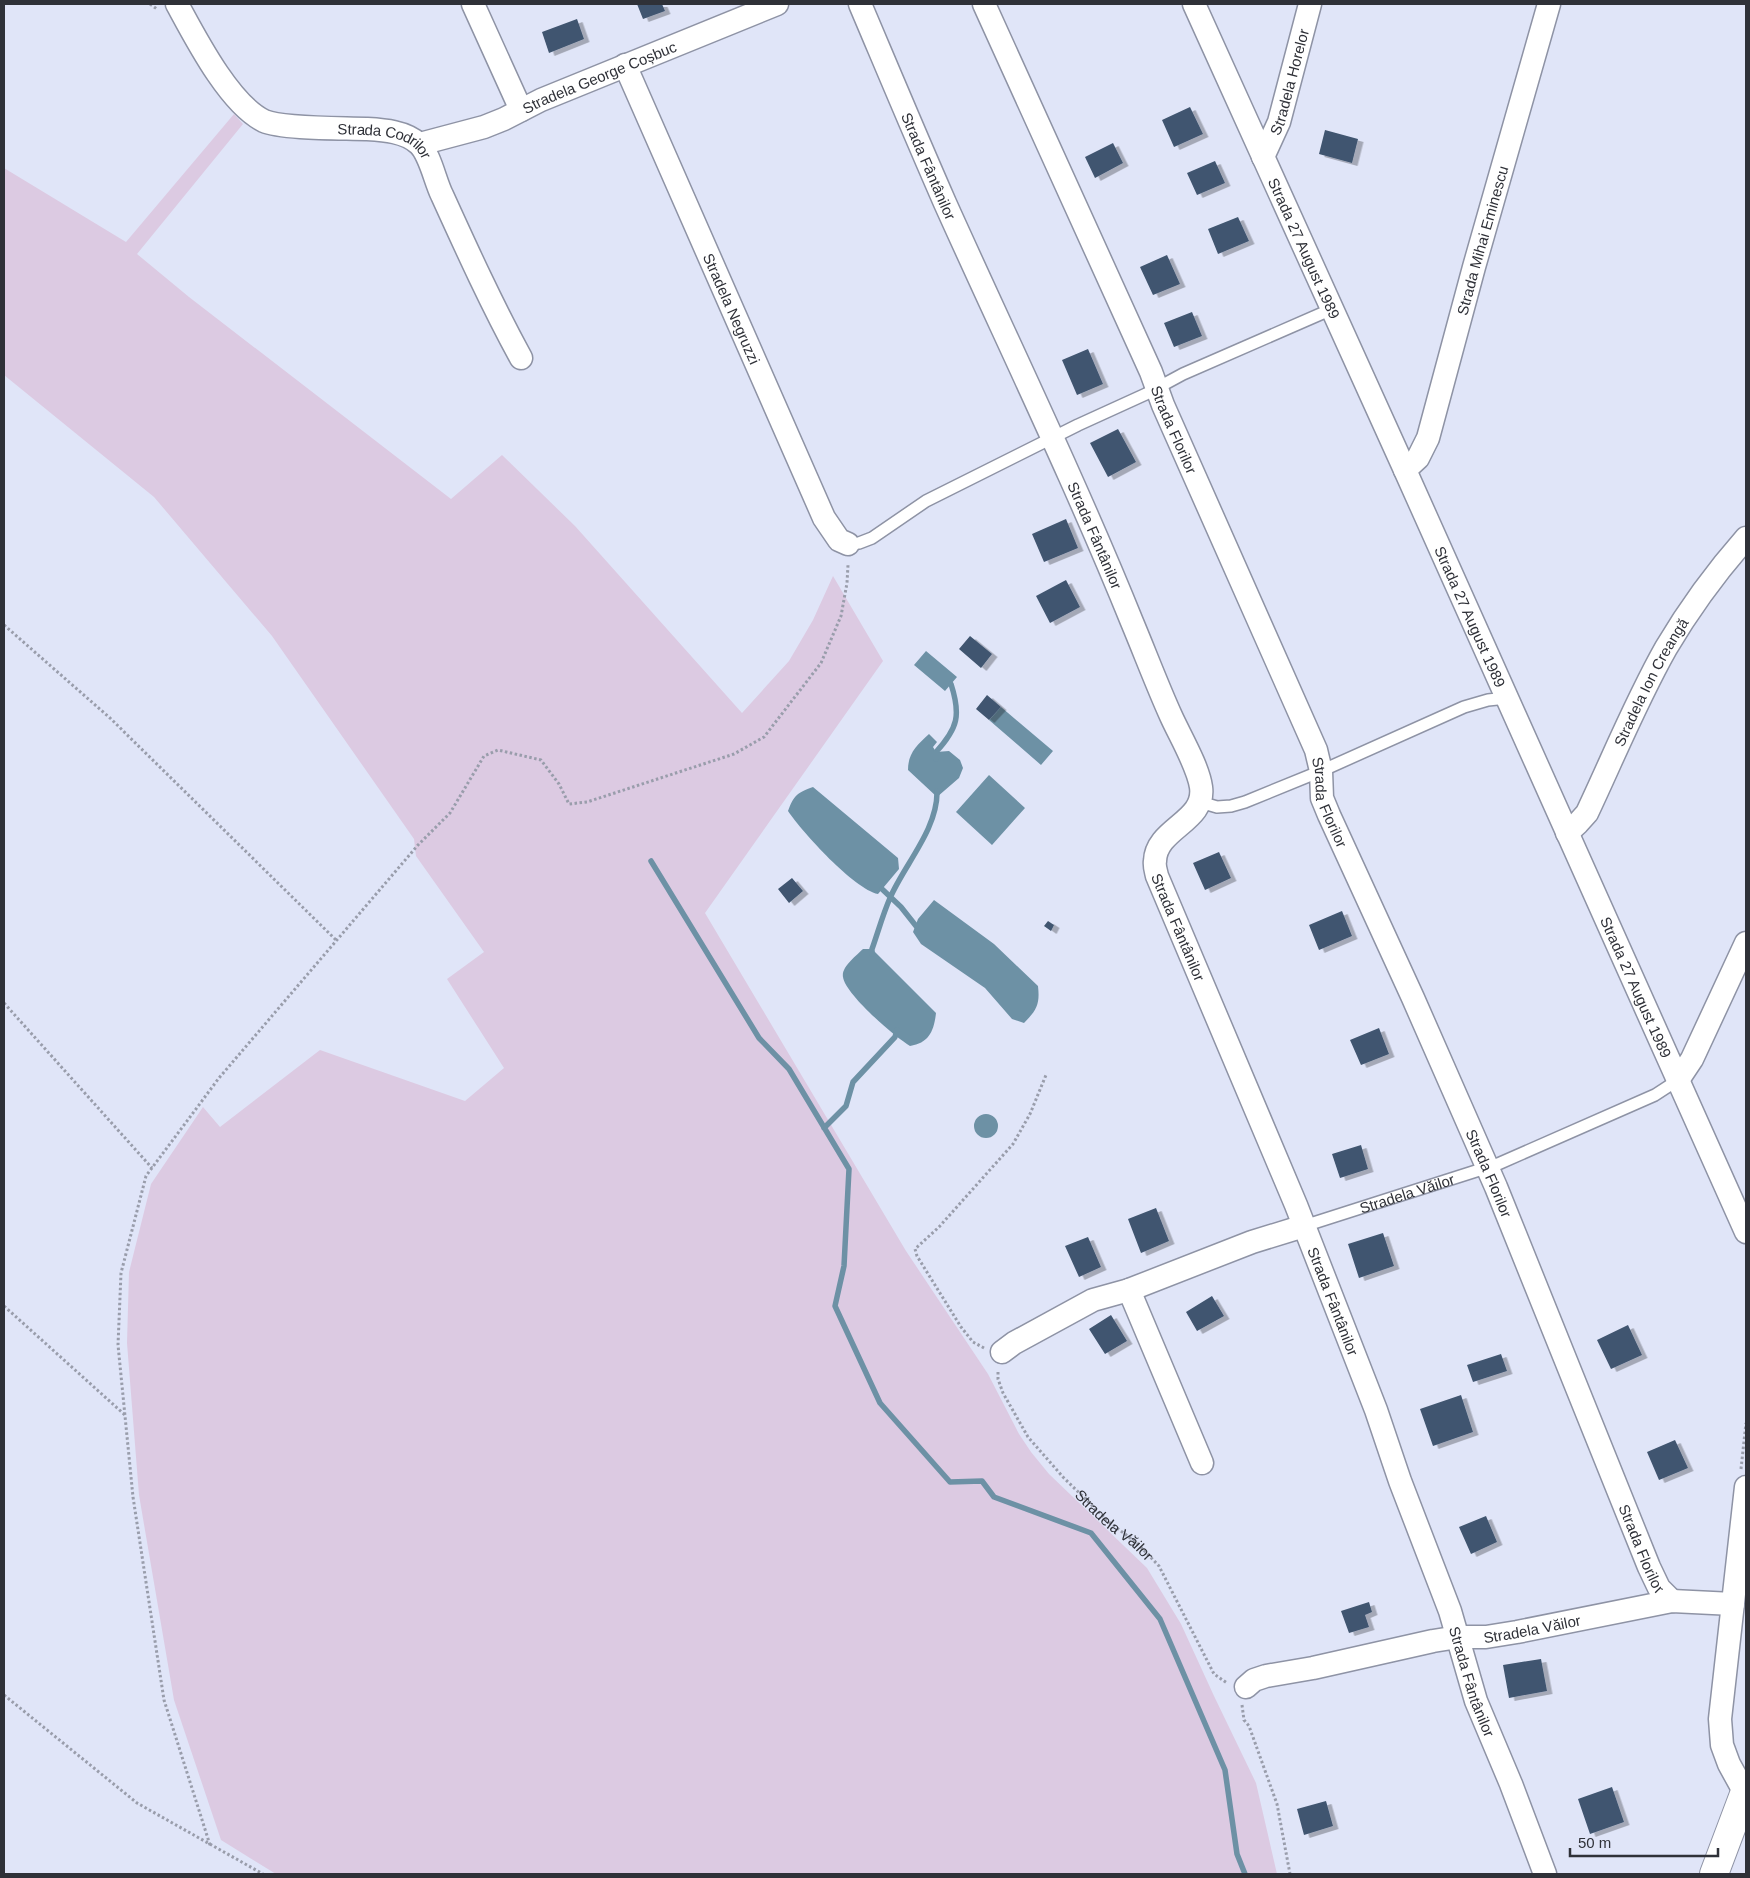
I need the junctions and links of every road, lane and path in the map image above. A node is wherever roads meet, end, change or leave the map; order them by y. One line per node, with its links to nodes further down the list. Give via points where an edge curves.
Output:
1 (177, 4): 11 (street, Strada Codrilor, via 236,97 265,121 283,125 390,131)
2 (473, 4): 10 (street)
3 (777, 4): 9 (street, Stradela George Coșbuc)
4 (860, 4): 16 (street, Strada Fântânilor, via 945,202)
5 (984, 4): 15 (street, Strada Florilor)
6 (1194, 4): 12 (street, Strada 27 August 1989)
7 (1310, 4): 12 (street, Stradela Horelor, via 1279,122)
8 (1549, 4): 17 (street, Strada Mihai Eminescu, via 1428,438 1418,458)
9 (625, 65): 10 (street, Stradela George Coșbuc); 19 (street, Stradela Negruzzi, via 824,518 839,540)
10 (521, 110): 11 (street, Stradela George Coșbuc, via 484,127)
11 (420, 144): 14 (street, Strada Codrilor, via 484,287)
12 (1262, 157): 13 (street, Strada 27 August 1989)
13 (1332, 309): 15 (lane); 17 (street, Strada 27 August 1989)
14 (521, 358)
15 (1157, 388): 16 (lane); 22 (street, Strada Florilor, via 1316,750)
16 (1053, 439): 19 (lane, via 926,501 872,538); 23 (street, Strada Fântânilor, via 1197,773 1202,788)
17 (1405, 470): 21 (street, Strada 27 August 1989)
18 (1746, 538): 24 (street, Stradela Ion Creangă, via 1703,591 1666,648 1587,813)
19 (848, 544): 25 (path, via 848,583 841,616 821,663 764,737 734,754 587,802 569,804 541,760 498,750 484,756 450,813)
20 (4, 625): 25 (path, via 110,718)
21 (1507, 698): 22 (lane, via 1464,707); 24 (street, Strada 27 August 1989)
22 (1321, 771): 23 (lane, via 1231,806 1216,807); 31 (street, Strada Florilor, via 1322,798 1329,815)
23 (1200, 802): 33 (street, Strada Fântânilor, via 1184,823 1160,844 1154,860 1157,876)
24 (1567, 832): 29 (street, Strada 27 August 1989)
25 (336, 940): 30 (path, via 219,1078)
26 (1746, 943): 29 (street, via 1692,1058)
27 (4, 1003): 30 (path)
28 (1046, 1075): 36 (path, via 1013,1144 939,1227 915,1249 973,1342)
29 (1678, 1080): 31 (lane, Stradela Văilor, via 1655,1095); 32 (street, Strada 27 August 1989)
30 (152, 1168): 37 (path, via 146,1176 121,1273 118,1345)
31 (1486, 1168): 33 (lane, Stradela Văilor); 40 (street, Strada Florilor, via 1649,1567 1660,1588)
32 (1744, 1221)
33 (1304, 1226): 34 (street, Stradela Văilor, via 1252,1242); 42 (street, Strada Fântânilor, via 1376,1410)
34 (1129, 1290): 36 (street, Stradela Văilor, via 1093,1300); 38 (street)
35 (4, 1306): 37 (path)
36 (1002, 1352): 43 (path, Stradela Văilor, via 998,1379 1028,1437 1063,1477 1159,1566 1214,1674 1228,1683)
37 (125, 1415): 46 (path, via 133,1497 164,1700)
38 (1202, 1463)
39 (1746, 1487): 41 (street)
40 (1672, 1601): 41 (street, Stradela Văilor); 42 (street, Stradela Văilor, via 1517,1632)
41 (1733, 1604): 45 (street, via 1720,1719 1722,1745 1729,1764)
42 (1458, 1637): 43 (street, Stradela Văilor, via 1266,1676); 49 (street, Strada Fântânilor, via 1476,1701)
43 (1246, 1687): 48 (path, via 1242,1696 1244,1720 1272,1788)
44 (4, 1695): 46 (path, via 137,1803)
45 (1746, 1791): 50 (main road)
46 (210, 1845): 47 (path)
47 (263, 1874)
48 (1290, 1874)
49 (1545, 1874)
50 (1714, 1874)

